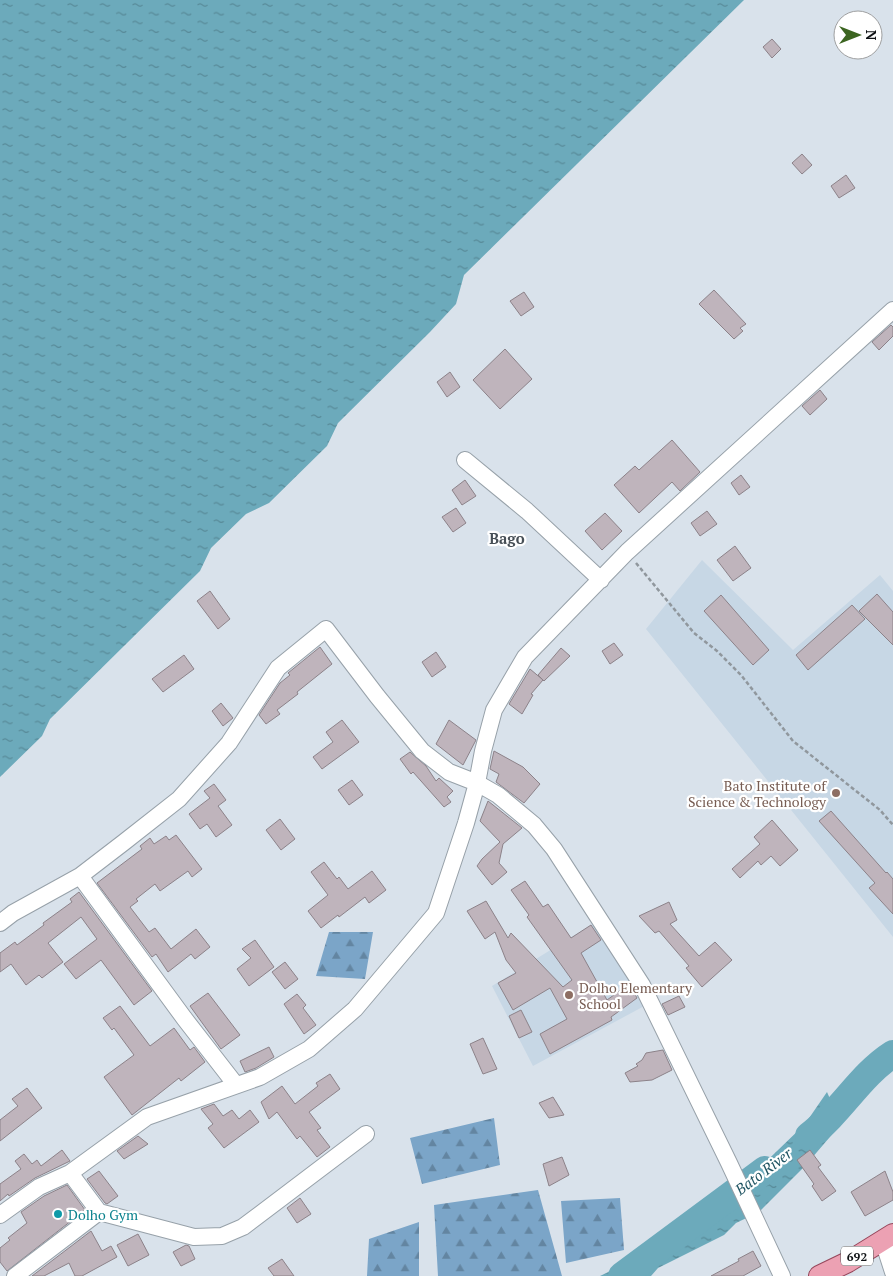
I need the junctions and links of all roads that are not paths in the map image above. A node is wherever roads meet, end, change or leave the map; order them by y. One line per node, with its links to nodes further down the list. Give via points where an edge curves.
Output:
1 (893, 310): 3 (street)
2 (465, 460): 3 (street, via 527,511)
3 (601, 580): 4 (street, via 525,658 494,710)
4 (477, 784): 5 (street, via 449,772 422,751 326,629 278,668 229,743 179,798); 7 (street, via 436,913 342,1021 309,1049 260,1077); 15 (street, via 498,795 534,825 554,849 642,985)
5 (80, 876): 6 (street); 7 (street)
6 (0, 923)
7 (236, 1085): 9 (street, via 147,1117)
8 (366, 1134): 10 (street, via 243,1227 222,1236 194,1237)
9 (70, 1173): 10 (street); 11 (street, via 39,1187)
10 (99, 1212): 14 (street)
11 (0, 1215)
12 (888, 1237): 13 (street); 16 (main road, 692)
13 (893, 1272)
14 (15, 1276)
15 (782, 1276)
16 (819, 1276)

